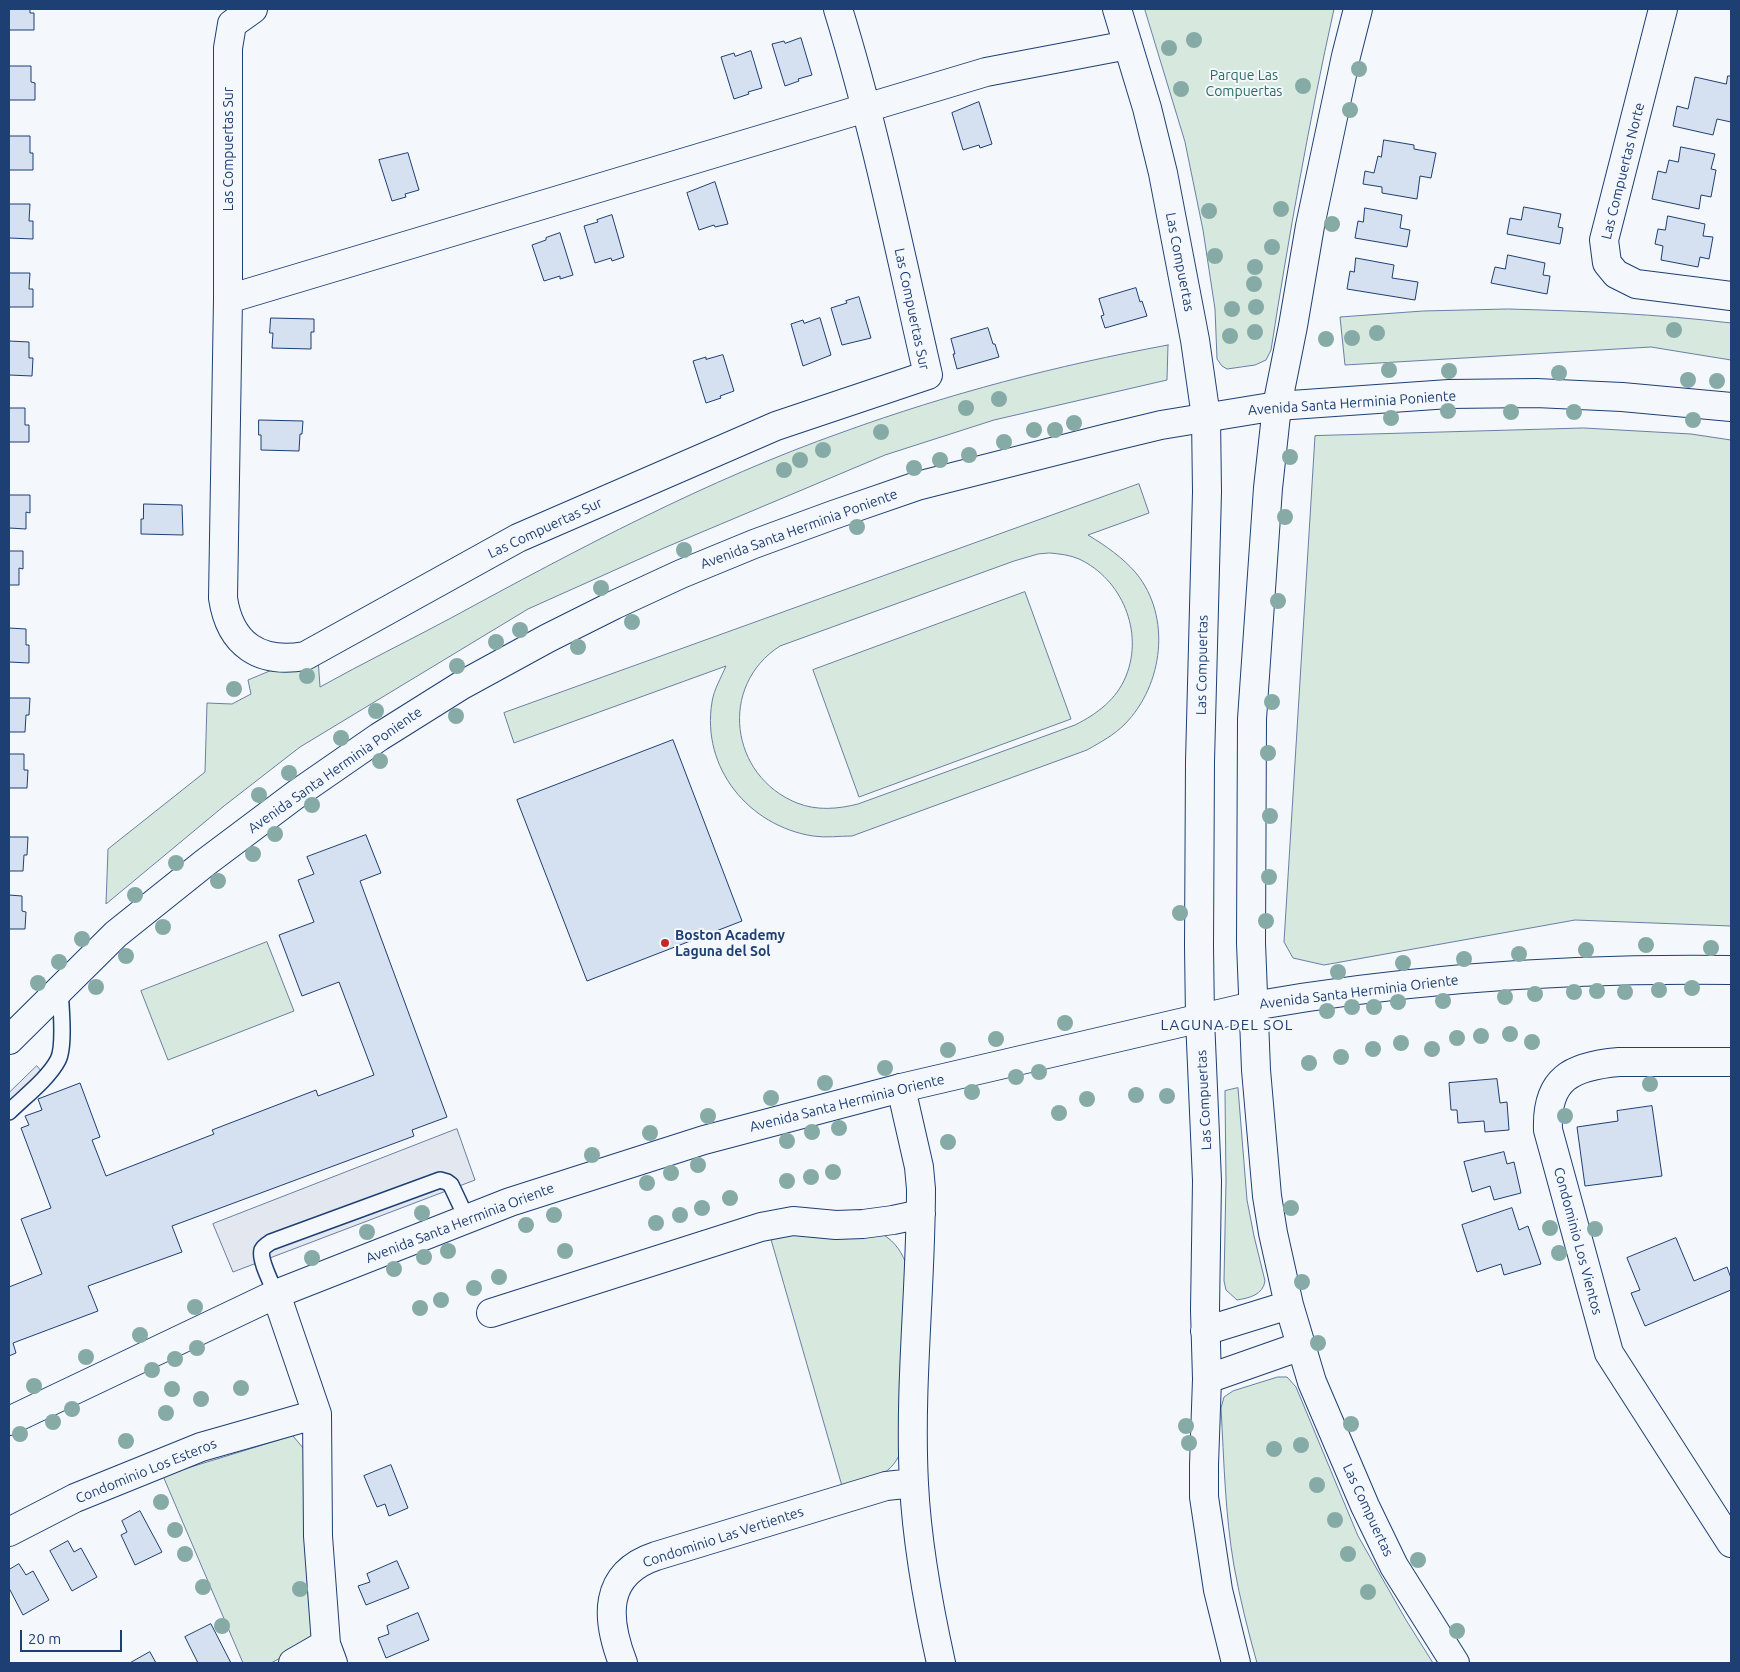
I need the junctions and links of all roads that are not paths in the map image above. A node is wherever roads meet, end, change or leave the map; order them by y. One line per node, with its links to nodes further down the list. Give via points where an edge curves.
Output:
1 (253, 9): 9 (street, Las Compuertas Sur, via 232,24 228,48)
2 (838, 9): 7 (street, Las Compuertas Sur)
3 (1117, 9): 6 (street, Las Compuertas)
4 (1358, 9): 10 (street, Las Compuertas, via 1310,226)
5 (1663, 9): 8 (street, Las Compuertas Norte, via 1604,240 1607,263 1616,274 1636,284)
6 (1128, 44): 7 (street, via 986,72); 12 (street, Las Compuertas, via 1163,173 1195,340)
7 (866, 108): 9 (street); 9 (street, Las Compuertas Sur, via 928,375 776,426 518,538 305,656 288,659 270,657 254,650 240,639 225,613)
8 (1731, 296)
9 (228, 300)
10 (1276, 406): 11 (street, Avenida Santa Herminia Poniente, via 1448,394 1536,393 1622,396); 12 (street, Avenida Santa Herminia Poniente); 15 (street, Las Compuertas, via 1252,719)
11 (1731, 407)
12 (1206, 417): 14 (street, Avenida Santa Herminia Poniente, via 1106,438 917,486 754,544 606,609 462,685 306,787 116,934); 16 (street, Las Compuertas)
13 (1731, 970): 15 (street, Avenida Santa Herminia Oriente, via 1565,973 1451,980)
14 (60, 990): 17 (street, Avenida Santa Herminia Poniente); 20 (lane, via 62,1048 58,1060)
15 (1253, 1006): 16 (street, Avenida Santa Herminia Oriente); 24 (street, Las Compuertas, via 1267,1196)
16 (1200, 1019): 19 (street, Avenida Santa Herminia Oriente); 26 (street, Las Compuertas, via 1207,1181)
17 (9, 1040)
18 (1731, 1062): 33 (street, Condominio Los Vientos, via 1619,1062 1586,1068 1560,1082 1552,1093 1548,1130 1609,1353)
19 (901, 1088): 21 (street, via 921,1181); 22 (street, Avenida Santa Herminia Oriente, via 704,1140 510,1202)
20 (9, 1112)
21 (921, 1214): 25 (street, via 863,1224 793,1221 761,1227); 31 (street)
22 (467, 1219): 23 (street, Avenida Santa Herminia Oriente); 23 (lane, via 451,1185 440,1180 271,1242 264,1247 262,1258)
23 (276, 1294): 29 (street); 30 (street, Avenida Santa Herminia Oriente)
24 (1289, 1305): 26 (street); 27 (street, Las Compuertas)
25 (491, 1313)
26 (1205, 1331): 28 (street, Las Compuertas)
27 (1301, 1346): 28 (street); 39 (street, Las Compuertas, via 1312,1382 1394,1566)
28 (1207, 1379): 38 (street, Las Compuertas, via 1204,1497 1218,1590)
29 (317, 1414): 32 (street, Condominio Los Esteros, via 201,1447 75,1498); 34 (street, via 318,1536)
30 (9, 1420)
31 (914, 1484): 36 (street, Condominio Las Vertientes, via 886,1486 638,1564 618,1586 612,1604 611,1626); 37 (street, via 923,1573)
32 (9, 1532)
33 (1731, 1543)
34 (330, 1654): 35 (street)
35 (293, 1663)
36 (623, 1663)
37 (942, 1663)
38 (1236, 1663)
39 (1455, 1663)

